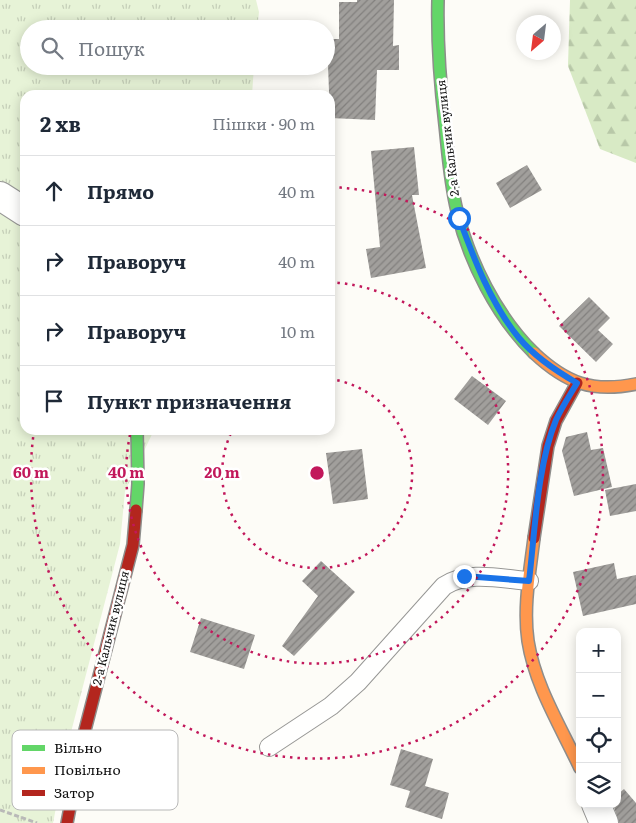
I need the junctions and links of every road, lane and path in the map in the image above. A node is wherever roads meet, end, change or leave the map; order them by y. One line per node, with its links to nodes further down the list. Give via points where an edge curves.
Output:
1 (438, 0): 4 (street, 2-а Кальчик вулиця, via 442,102 459,218 475,262 498,307 519,338 536,356)
2 (0, 196): 3 (street)
3 (20, 209)
4 (577, 383): 5 (street, 2-а Кальчик вулиця, via 606,389); 7 (street, via 550,436)
5 (636, 384)
6 (137, 435): 8 (street, 2-а Кальчик вулиця, via 138,484 133,545)
7 (529, 581): 9 (lane, via 464,576 453,580 358,682 325,710); 10 (street, via 528,641 540,684)
8 (85, 730)
9 (269, 747)
10 (578, 763)
11 (598, 808): 16 (street)
12 (0, 810): 14 (path)
13 (69, 810): 15 (street, 2-а Кальчик вулиця)
14 (38, 823)
15 (66, 823)
16 (604, 823)

